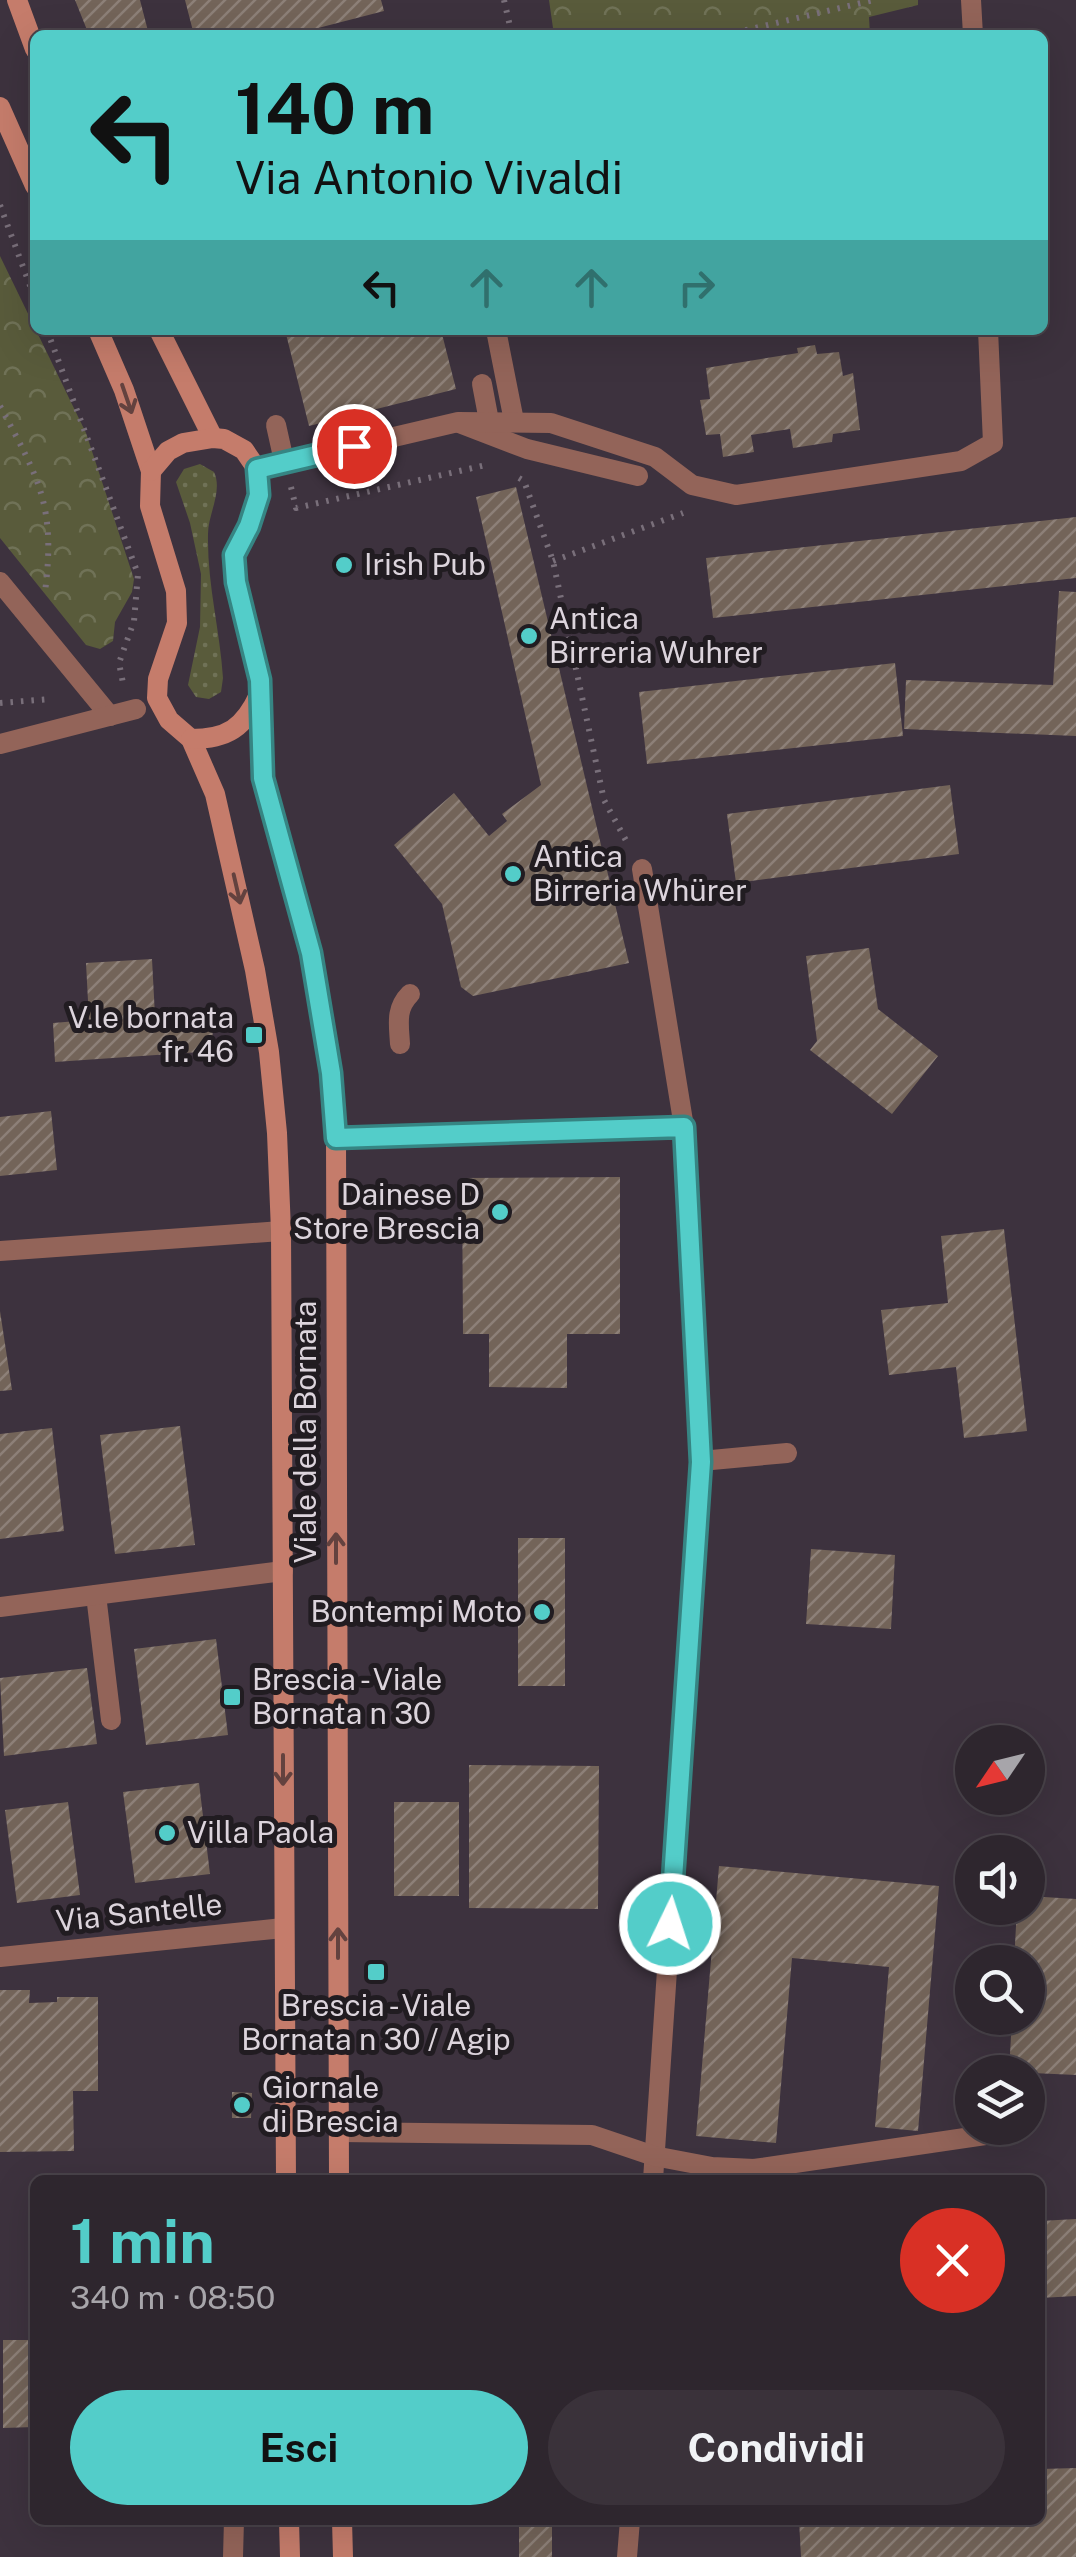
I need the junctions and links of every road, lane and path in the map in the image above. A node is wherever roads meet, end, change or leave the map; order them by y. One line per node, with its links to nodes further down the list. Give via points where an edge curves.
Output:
1 (18, 0): 8 (main road)
2 (504, 0): 5 (path)
3 (874, 0): 6 (path)
4 (971, 0): 7 (street)
5 (511, 30)
6 (746, 30)
7 (973, 30)
8 (30, 35)
9 (0, 106): 10 (main road)
10 (30, 175)
11 (0, 205): 12 (path)
12 (30, 286)
13 (49, 335): 36 (path, via 138,574 134,621)
14 (100, 335): 28 (main road, one-way to 28)
15 (162, 335): 24 (main road)
16 (497, 335): 21 (street)
17 (988, 335): 21 (street, via 994,443 961,460 736,495 692,485 655,457 551,423)
18 (482, 384): 20 (street)
19 (0, 406): 35 (path, via 40,480 50,533)
20 (489, 421): 21 (street); 22 (street)
21 (514, 421)
22 (458, 422): 25 (street); 30 (street, via 527,449)
23 (276, 424): 25 (street)
24 (214, 438): 27 (main road, via 244,450); 28 (main road, via 183,443)
25 (284, 461): 27 (street)
26 (495, 463): 31 (path, via 296,508)
27 (257, 469): 38 (main road, Viale della Bornata, via 259,495 234,555)
28 (151, 471): 37 (main road, via 150,506 176,591 177,623)
29 (510, 472): 33 (path, via 524,481)
30 (638, 476)
31 (291, 487)
32 (687, 512): 33 (path)
33 (553, 561): 46 (path, via 604,800)
34 (0, 582): 35 (street)
35 (40, 632): 42 (street)
36 (119, 663)
37 (158, 679): 41 (street); 43 (main road, via 157,698)
38 (259, 693): 44 (main road, via 237,730); 50 (main road, Viale della Bornata, via 263,778 311,953)
39 (54, 698): 40 (path)
40 (0, 703)
41 (136, 709): 42 (street); 43 (street)
42 (110, 716): 45 (street)
43 (169, 720): 44 (main road, Viale della Bornata)
44 (191, 740): 51 (main road, Viale della Bornata, one-way to 51, via 215,794 255,970 276,1117)
45 (0, 744)
46 (642, 869): 49 (street)
47 (410, 994): 48 (street, via 398,1014)
48 (400, 1044)
49 (684, 1127): 50 (street); 54 (street)
50 (336, 1138): 61 (main road, Viale della Bornata, one-way to 50)
51 (281, 1231): 52 (street); 55 (main road, Viale della Bornata)
52 (0, 1251)
53 (787, 1453): 54 (street)
54 (701, 1462): 63 (street)
55 (283, 1571): 56 (street, Viale della Bornata); 59 (main road, Viale della Bornata, one-way to 59)
56 (96, 1595): 57 (street, Viale della Bornata); 58 (street)
57 (0, 1608)
58 (111, 1720)
59 (283, 1928): 60 (street, Via Santelle); 64 (main road, Viale della Bornata)
60 (0, 1957)
61 (338, 2132): 63 (street, via 592,2136); 65 (main road, Viale della Bornata)
62 (955, 2139): 63 (street, via 754,2169)
63 (654, 2156): 66 (street)
64 (286, 2175)
65 (339, 2175)
66 (653, 2175)
67 (234, 2525): 71 (street)
68 (289, 2525): 72 (main road)
69 (342, 2525): 73 (main road)
70 (630, 2525): 74 (street)
71 (233, 2557)
72 (290, 2557)
73 (342, 2557)
74 (627, 2557)

